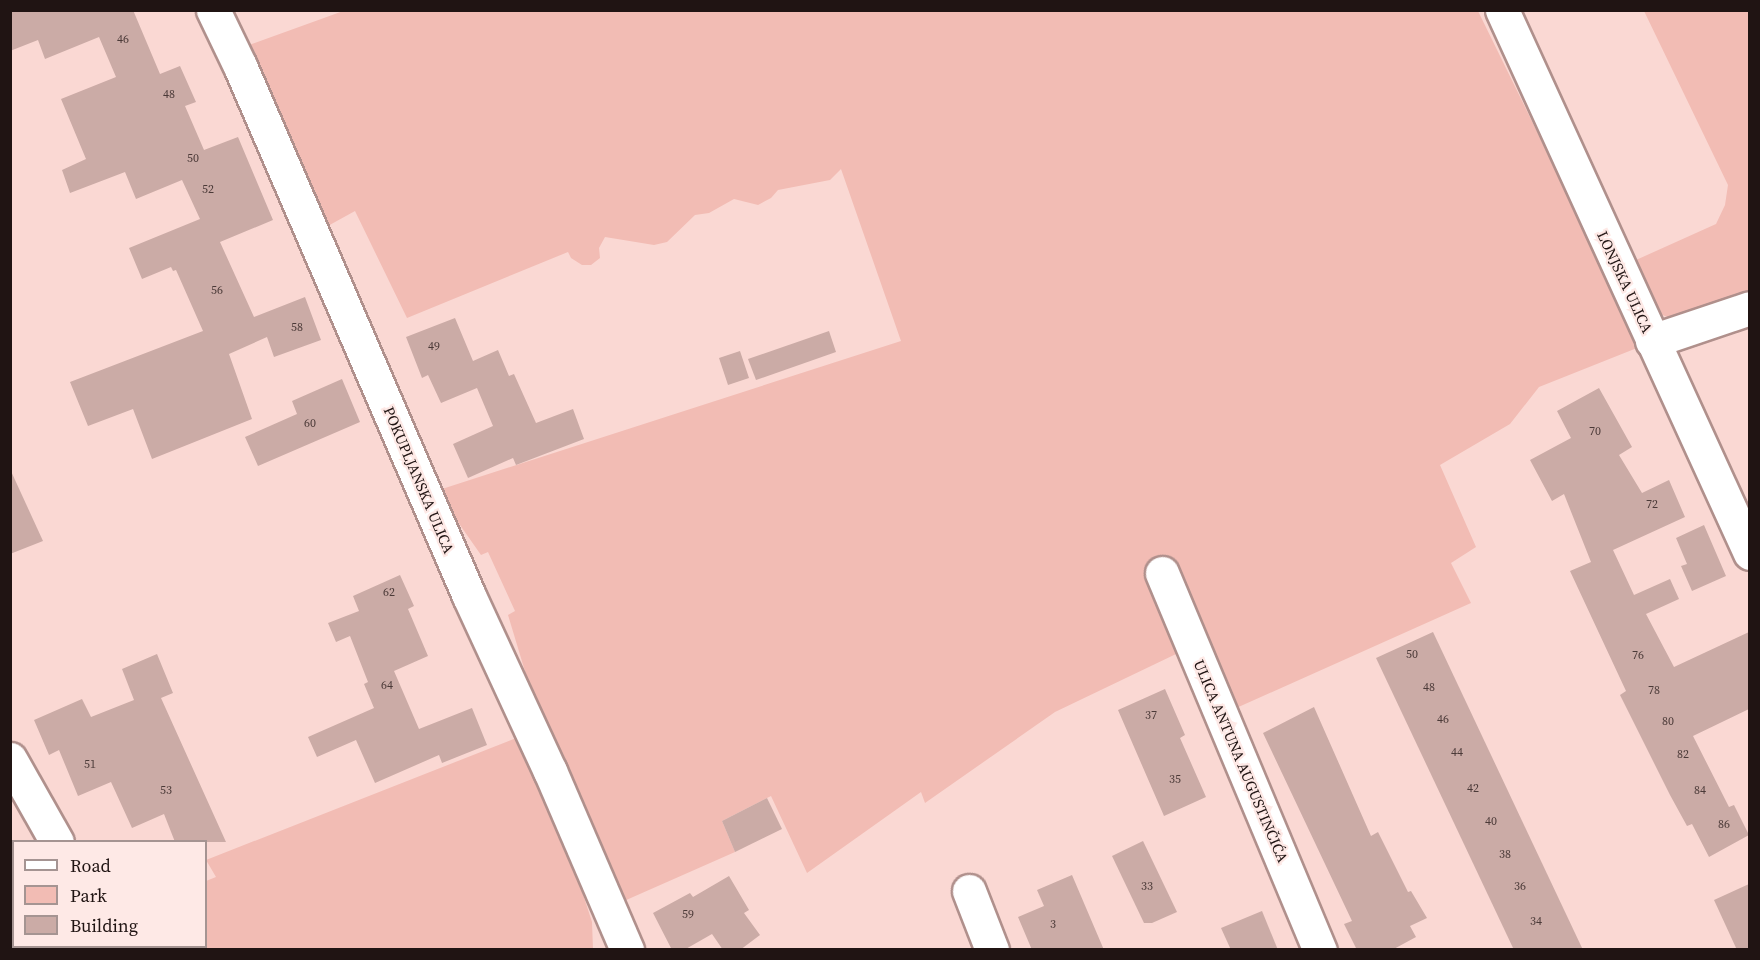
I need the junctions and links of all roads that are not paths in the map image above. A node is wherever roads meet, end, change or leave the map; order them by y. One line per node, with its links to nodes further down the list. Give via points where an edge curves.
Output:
1 (213, 10): 10 (street, POKUPLJANSKA ULICA)
2 (1502, 10): 4 (street, LONJSKA ULICA)
3 (1749, 308): 4 (street)
4 (1652, 341): 5 (street, LONJSKA ULICA)
5 (1749, 553)
6 (1162, 573): 12 (street, ULICA ANTUNA AUGUSTINČIĆA)
7 (10, 759): 8 (street)
8 (56, 840)
9 (969, 891): 11 (street)
10 (627, 950)
11 (992, 950)
12 (1320, 950)

